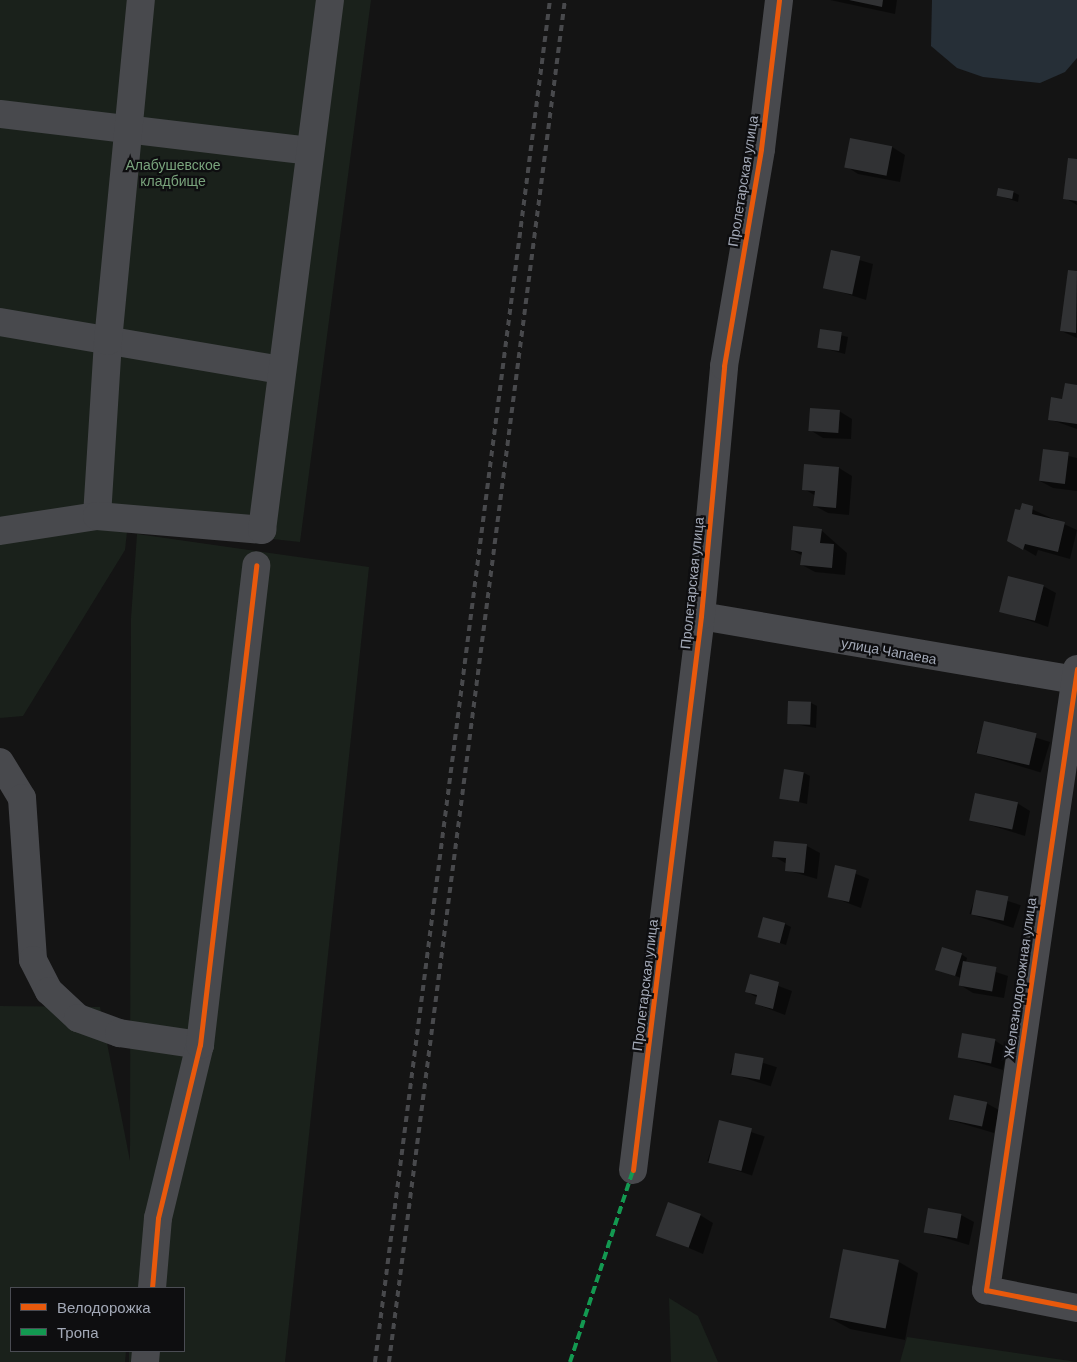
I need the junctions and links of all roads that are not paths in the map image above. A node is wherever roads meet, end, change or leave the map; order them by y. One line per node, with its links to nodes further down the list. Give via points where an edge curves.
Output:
1 (141, 0): 5 (street)
2 (330, 0): 6 (street)
3 (779, 0): 13 (street, Пролетарская улица, via 761,149 724,366)
4 (0, 114): 5 (street)
5 (128, 130): 6 (street); 8 (street)
6 (310, 151): 9 (street)
7 (0, 322): 8 (street)
8 (108, 341): 9 (street); 10 (street)
9 (280, 370): 10 (street, via 262,530)
10 (97, 516): 11 (street)
11 (0, 531)
12 (256, 565): 16 (street)
13 (701, 616): 14 (street, улица Чапаева); 17 (street, Пролетарская улица)
14 (1076, 676): 19 (street, Железнодорожная улица, via 986,1290)
15 (0, 762): 16 (street, via 22,798 33,960 49,991 78,1018 119,1033)
16 (200, 1045): 18 (street, via 158,1218)
17 (633, 1170)
18 (152, 1287)
19 (1077, 1308)

